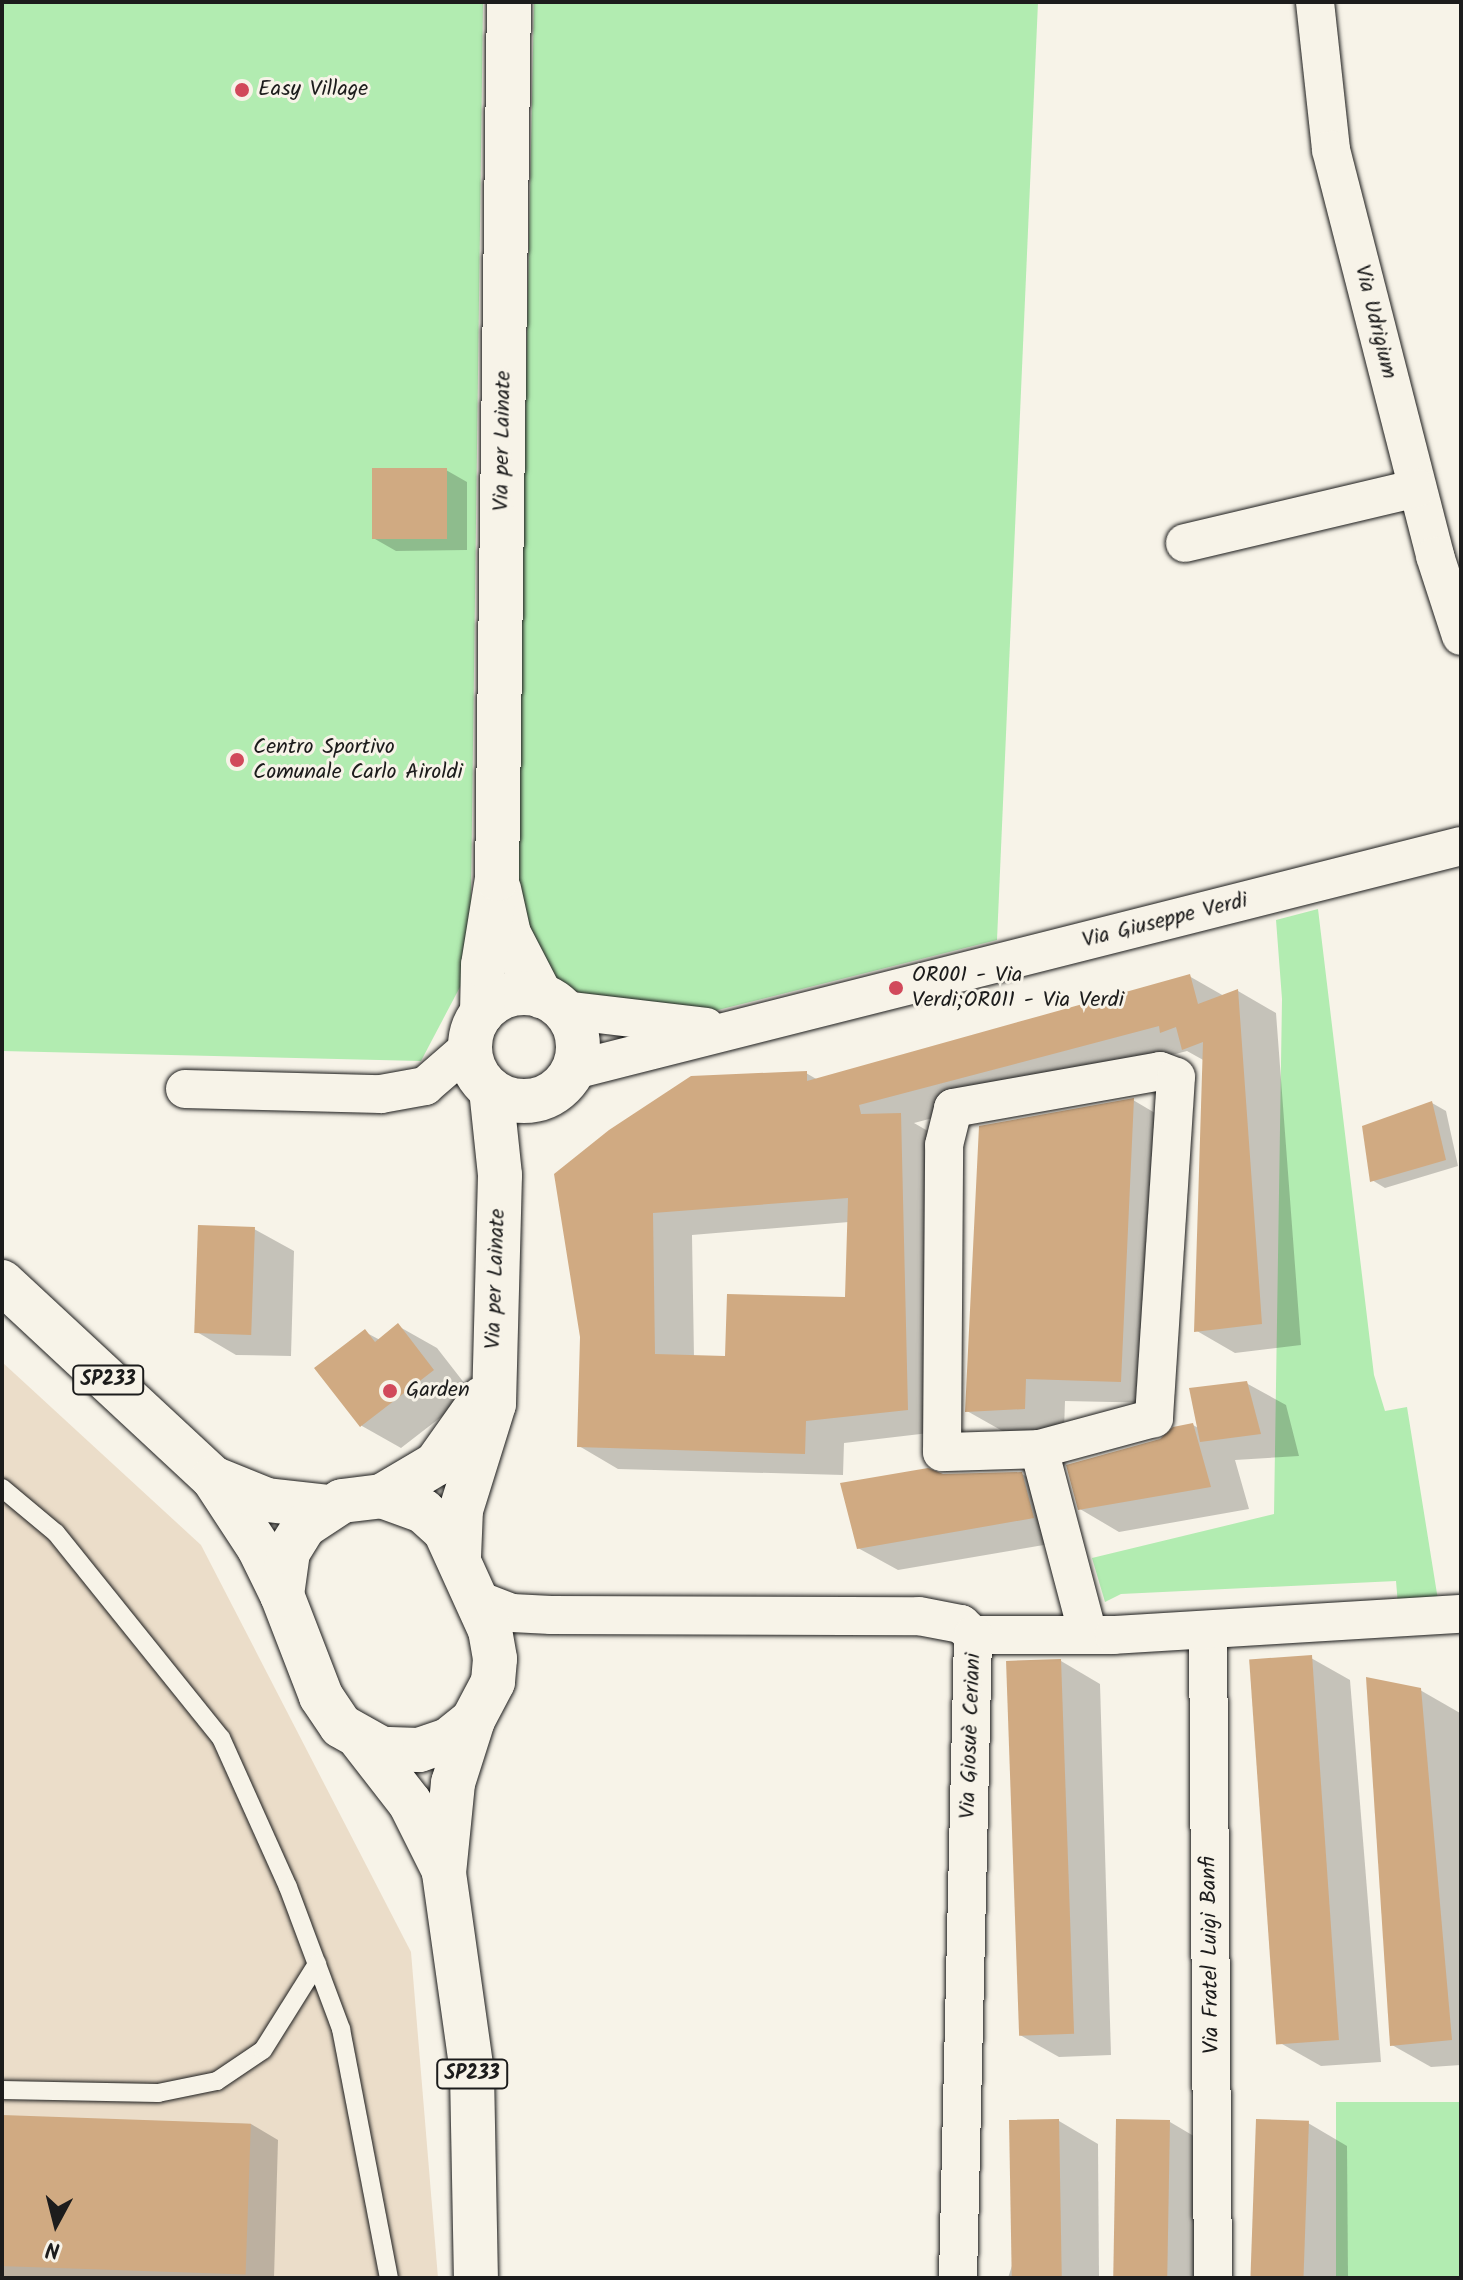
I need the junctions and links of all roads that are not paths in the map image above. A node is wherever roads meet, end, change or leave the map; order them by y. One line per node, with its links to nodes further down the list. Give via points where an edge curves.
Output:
1 (509, 2): 7 (street, Via per Lainate)
2 (1315, 2): 3 (street, Via Udrigium, via 1331,150)
3 (1417, 488): 4 (street); 5 (street, Via Udrigium)
4 (1185, 543)
5 (1461, 636)
6 (1461, 846): 9 (street, Via Giuseppe Verdi)
7 (497, 879): 8 (street, Via per Lainate, via 509,934); 10 (street, Via per Lainate, via 483,965)
8 (552, 1003): 9 (street, Via Giuseppe Verdi); 10 (street, via 510,995); 11 (street, via 578,1039)
9 (729, 1030): 11 (street, Via Giuseppe Verdi)
10 (482, 1059): 12 (street, via 425,1086 381,1094); 13 (street, via 520,1101); 14 (street, Via per Lainate)
11 (574, 1070): 13 (street, via 565,1084)
12 (185, 1089)
13 (536, 1100): 14 (street, Via per Lainate)
14 (500, 1175): 16 (street, Via per Lainate)
15 (2, 1282): 18 (street, SP233)
16 (492, 1383): 20 (street, via 436,1464); 22 (street, Via per Lainate, via 487,1437 461,1510)
17 (1039, 1449): 17 (street, via 1154,1418 1176,1077 1160,1071 953,1108 944,1145 942,1452); 28 (street)
18 (213, 1478): 21 (street, SP233, via 267,1500); 23 (street, SP233, via 259,1548)
19 (2, 1488): 32 (lane, via 56,1533 221,1738)
20 (382, 1496): 21 (street, SP233, via 355,1497); 22 (street, SP233, via 423,1511 445,1531)
21 (328, 1507): 23 (street, SP233, via 295,1539 284,1566)
22 (459, 1557): 24 (street, SP233)
23 (282, 1595): 30 (street, SP233, via 321,1696 341,1726)
24 (478, 1600): 27 (street, via 512,1613 551,1615 919,1616 961,1624); 29 (street, SP233, via 495,1659 493,1682)
25 (1461, 1614): 26 (street, Via Giosuè Ceriani)
26 (1208, 1631): 28 (street, Via Giosuè Ceriani); 37 (street, Via Fratel Luigi Banfi)
27 (973, 1635): 28 (street, Via Giosuè Ceriani); 36 (street, Via Giosuè Ceriani)
28 (1088, 1635)
29 (473, 1720): 30 (street, SP233, via 448,1740 419,1750 382,1749); 31 (street, SP233, via 453,1783)
30 (361, 1740): 31 (street, SP233, via 410,1803)
31 (444, 1873): 35 (street, SP233, via 472,2073)
32 (317, 1964): 33 (lane, via 263,2050 217,2081 158,2093); 34 (lane, via 341,2029)
33 (2, 2090)
34 (389, 2278)
35 (476, 2278)
36 (958, 2278)
37 (1213, 2278)

